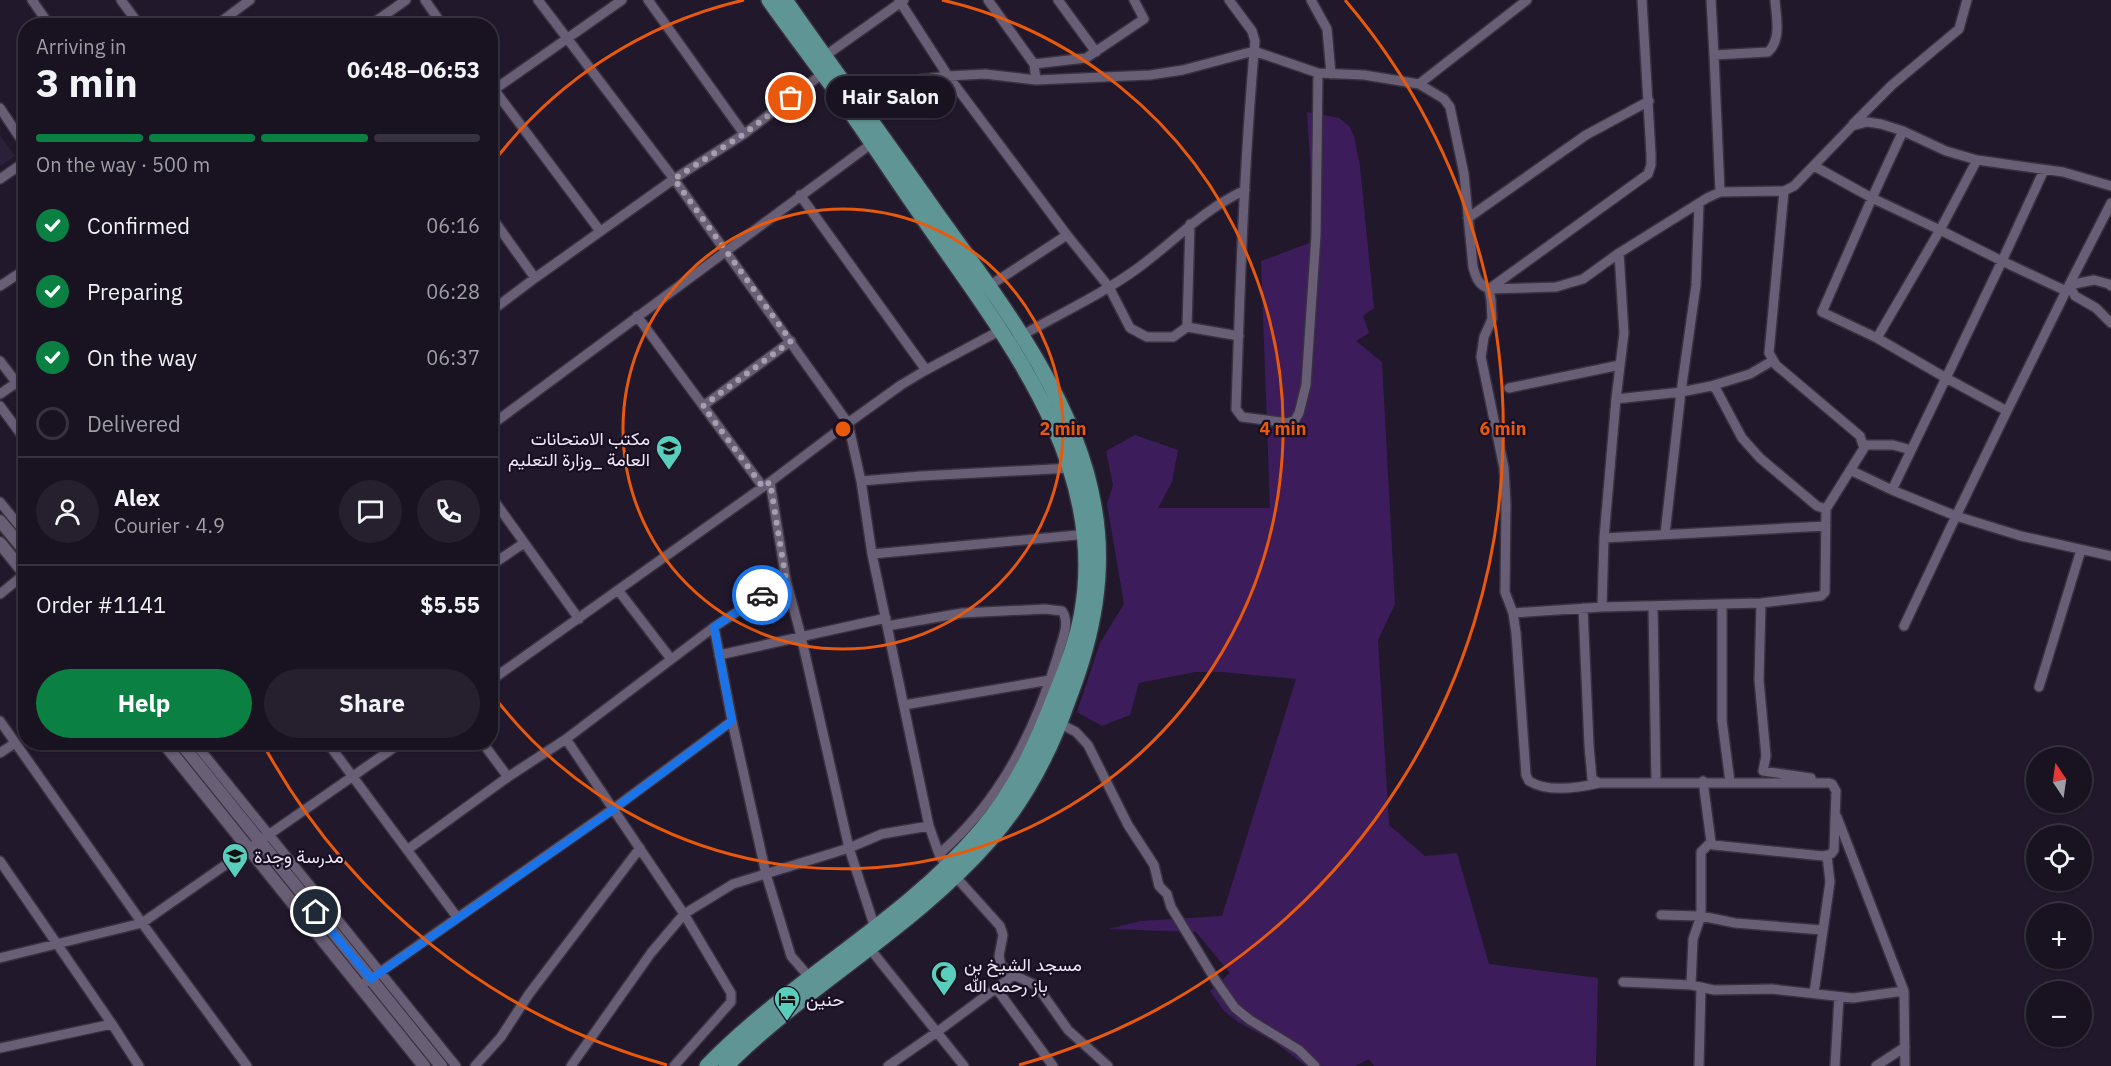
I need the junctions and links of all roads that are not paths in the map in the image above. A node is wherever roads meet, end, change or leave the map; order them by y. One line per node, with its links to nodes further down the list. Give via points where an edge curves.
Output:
1 (32, 0): 22 (street)
2 (122, 0): 23 (street)
3 (406, 0): 25 (street)
4 (425, 0): 26 (street)
5 (538, 0): 27 (street)
6 (622, 0): 27 (street)
7 (648, 0): 45 (street)
8 (769, 0): 32 (main road)
9 (785, 0): 32 (main road)
10 (988, 0): 31 (street)
11 (1058, 0): 29 (street)
12 (1134, 0): 29 (street, via 1144,19)
13 (1229, 0): 28 (street, via 1252,31)
14 (1311, 0): 34 (street, via 1327,29)
15 (1527, 0): 38 (street)
16 (1642, 0): 41 (street)
17 (1711, 0): 30 (street)
18 (1774, 0): 30 (street, via 1774,46 1768,51)
19 (1967, 0): 43 (street, via 1959,29 1892,85)
20 (901, 1): 32 (street); 35 (street)
21 (244, 2): 24 (street)
22 (44, 18)
23 (134, 18)
24 (225, 18)
25 (380, 18)
26 (437, 18)
27 (567, 39): 37 (street); 53 (street)
28 (1254, 51): 33 (street); 36 (street, via 1165,73); 55 (street)
29 (1096, 52): 31 (street, via 1086,58)
30 (1714, 56): 57 (street)
31 (1034, 64): 36 (street)
32 (820, 65): 39 (main road); 45 (street)
33 (1318, 73): 34 (street); 84 (street, via 1314,258 1306,385 1295,420 1288,423 1238,414)
34 (1331, 74): 38 (street)
35 (948, 76): 36 (street, via 986,74); 39 (street); 67 (street)
36 (1036, 80)
37 (498, 84)
38 (1419, 84): 62 (street, via 1450,107 1464,174)
39 (842, 90): 47 (main road); 75 (main road)
40 (498, 94): 66 (street)
41 (1649, 101): 62 (street, via 1586,135); 78 (street, via 1651,165 1647,174)
42 (0, 108): 46 (street)
43 (1852, 126): 44 (street, via 1867,122); 49 (street)
44 (1903, 131): 48 (street, via 1946,152); 59 (street)
45 (744, 134): 53 (street)
46 (18, 135)
47 (871, 144): 58 (street); 83 (main road)
48 (1977, 160): 51 (street); 65 (street)
49 (1814, 166): 56 (street); 59 (street)
50 (18, 167): 52 (street)
51 (2044, 170): 54 (street); 70 (street)
52 (0, 179)
53 (674, 179): 66 (street); 68 (street)
54 (2111, 186)
55 (1245, 190): 63 (street); 84 (street)
56 (1784, 191): 57 (street); 88 (street, via 1769,353)
57 (1720, 192): 61 (street)
58 (800, 195): 68 (street); 90 (street)
59 (1872, 198): 65 (street); 85 (street, via 1821,312)
60 (2111, 203): 77 (street)
61 (1699, 204): 69 (street); 96 (street, via 1696,285)
62 (1468, 218): 78 (street, via 1473,267 1481,286)
63 (1190, 224): 76 (street); 82 (street)
64 (498, 226): 72 (street)
65 (1940, 230): 70 (street); 85 (street)
66 (600, 231): 72 (street)
67 (1067, 235): 75 (street); 76 (street)
68 (726, 252): 80 (street); 86 (street)
69 (1619, 253): 78 (street, via 1570,284); 89 (street, via 1624,333)
70 (2002, 261): 77 (street); 91 (street)
71 (18, 274): 74 (street)
72 (535, 278): 79 (street)
73 (2110, 285): 77 (street, via 2094,280)
74 (0, 286)
75 (989, 286): 83 (main road)
76 (1110, 287): 82 (street, via 1130,328 1147,337 1173,337); 83 (street)
77 (2067, 288): 81 (street); 101 (street)
78 (1489, 289): 139 (street, via 1492,320 1481,357 1504,468 1504,592)
79 (498, 306)
80 (638, 316): 100 (street); 102 (street)
81 (2111, 323)
82 (1187, 327): 84 (street)
83 (1011, 336): 90 (street); 107 (main road); 119 (main road, via 1058,402 1076,440 1089,481)
84 (1239, 336)
85 (1877, 338): 91 (street)
86 (791, 341): 100 (street); 103 (street)
87 (0, 361): 92 (street)
88 (1772, 361): 94 (street, via 1750,374); 105 (street, via 1860,436)
89 (1620, 365): 95 (street); 98 (street)
90 (926, 370): 103 (street)
91 (1946, 378): 101 (street); 106 (street)
92 (16, 382): 93 (street); 97 (street)
93 (18, 385)
94 (1711, 386): 96 (street); 114 (street, via 1716,388 1742,438 1760,458 1817,506)
95 (1509, 388)
96 (1681, 392): 98 (street); 120 (street)
97 (0, 394)
98 (1616, 399): 121 (street)
99 (0, 406): 104 (street)
100 (703, 406): 110 (street)
101 (2007, 411): 115 (street)
102 (498, 420)
103 (848, 423): 109 (street); 110 (street)
104 (18, 430)
105 (1864, 445): 106 (street, via 1893,445); 108 (street)
106 (1911, 450): 111 (street)
107 (1071, 468): 109 (street); 119 (main road)
108 (1850, 470): 111 (street); 114 (street)
109 (861, 481): 126 (street)
110 (767, 484): 131 (street); 132 (street)
111 (1892, 490): 115 (street)
112 (0, 502): 117 (street)
113 (498, 506): 124 (street)
114 (1826, 509): 118 (street)
115 (1956, 516): 125 (street); 142 (street)
116 (0, 521): 122 (street)
117 (18, 524)
118 (1826, 526): 120 (street); 134 (street, via 1825,592 1821,596)
119 (1091, 533): 126 (street); 148 (main road, via 1085,586 1088,613)
120 (1665, 534): 121 (street)
121 (1604, 538): 137 (street)
122 (18, 542)
123 (0, 543): 129 (street)
124 (524, 543): 128 (street); 140 (street)
125 (2081, 550): 127 (street); 149 (street)
126 (872, 554): 141 (street)
127 (2111, 556)
128 (498, 561)
129 (18, 565)
130 (18, 580): 133 (street)
131 (786, 580): 143 (street); 144 (street)
132 (618, 590): 140 (street); 146 (street)
133 (0, 594)
134 (1761, 603): 135 (street); 171 (street, via 1759,680 1766,756 1763,771)
135 (1722, 604): 136 (street); 169 (street, via 1722,720)
136 (1653, 606): 137 (street); 167 (street)
137 (1602, 607): 138 (street)
138 (1583, 608): 139 (street); 170 (street, via 1590,766 1592,779)
139 (1513, 613): 170 (street, via 1529,781 1544,788)
140 (579, 619): 147 (street)
141 (887, 622): 144 (street); 148 (street, via 962,613 1062,611); 150 (street)
142 (1904, 626)
143 (714, 627): 145 (street); 146 (street)
144 (801, 636): 145 (street); 178 (street)
145 (719, 655): 152 (street)
146 (671, 659): 154 (street)
147 (498, 675)
148 (1062, 681): 150 (street); 153 (main road); 183 (street, via 1008,773 959,836)
149 (2039, 687)
150 (904, 705): 174 (street)
151 (0, 721): 155 (street)
152 (732, 721): 172 (street); 184 (street)
153 (1053, 721): 183 (main road, via 982,829); 222 (street, via 1076,732 1088,745 1128,825 1154,865 1160,886 1182,926 1235,1008 1299,1050)
154 (566, 739): 166 (street); 172 (street)
155 (15, 743): 156 (street); 164 (street)
156 (18, 747)
157 (20, 750): 189 (street)
158 (169, 750): 179 (street)
159 (187, 750): 175 (street)
160 (200, 750): 175 (street)
161 (333, 750): 165 (street)
162 (391, 750): 165 (street)
163 (488, 750): 166 (street)
164 (0, 753)
165 (353, 777): 175 (street); 180 (street)
166 (508, 777): 180 (street)
167 (1656, 782): 168 (street); 170 (street)
168 (1702, 782): 169 (street); 176 (street)
169 (1730, 782): 171 (street)
170 (1599, 783)
171 (1825, 783): 173 (street, via 1832,784 1836,791)
172 (614, 809): 177 (street); 188 (street)
173 (1835, 812): 181 (street, via 1834,850); 201 (street)
174 (929, 826): 178 (street, via 882,834); 183 (street)
175 (264, 838): 179 (street); 195 (street)
176 (1711, 842): 181 (street, via 1719,847); 187 (street, via 1701,852)
177 (640, 848): 185 (street); 213 (street, via 501,1037)
178 (849, 848): 184 (street); 191 (street)
179 (248, 849): 189 (street); 199 (street)
180 (407, 850): 188 (street)
181 (1827, 856): 190 (street, via 1830,882)
182 (0, 861): 192 (street)
183 (946, 866): 191 (main road); 194 (street, via 1000,926 1001,964)
184 (766, 874): 185 (street, via 733,884); 196 (street, via 791,956)
185 (684, 915): 214 (street, via 651,953); 215 (street, via 731,993 731,1002)
186 (1661, 915): 187 (street)
187 (1701, 916): 190 (street, via 1735,923); 198 (street, via 1693,939)
188 (458, 917): 195 (street)
189 (142, 922): 192 (street); 210 (street)
190 (1822, 930): 202 (street)
191 (872, 939): 196 (main road); 205 (street); 217 (main road)
192 (58, 945): 193 (street); 204 (street)
193 (0, 958)
194 (1014, 975): 200 (street); 221 (street, via 1038,986 1068,1030)
195 (375, 976): 199 (street); 211 (street); 212 (street)
196 (810, 978): 216 (main road, via 760,1016)
197 (1623, 982): 198 (street)
198 (1696, 986): 202 (street); 223 (street)
199 (360, 987): 208 (street)
200 (996, 988): 205 (street); 220 (street)
201 (1904, 991): 203 (street); 206 (street)
202 (1814, 993): 203 (street)
203 (1839, 997): 224 (street)
204 (112, 1024): 207 (street); 209 (street)
205 (937, 1032): 218 (street); 219 (street)
206 (1905, 1047): 225 (street); 226 (street)
207 (0, 1048)
208 (419, 1064)
209 (139, 1066)
210 (247, 1066)
211 (441, 1066)
212 (456, 1066)
213 (475, 1066)
214 (571, 1066)
215 (674, 1066)
216 (707, 1066)
217 (726, 1066)
218 (888, 1066)
219 (964, 1066)
220 (1053, 1066)
221 (1108, 1066)
222 (1315, 1066)
223 (1700, 1066)
224 (1835, 1066)
225 (1876, 1066)
226 (1905, 1066)

